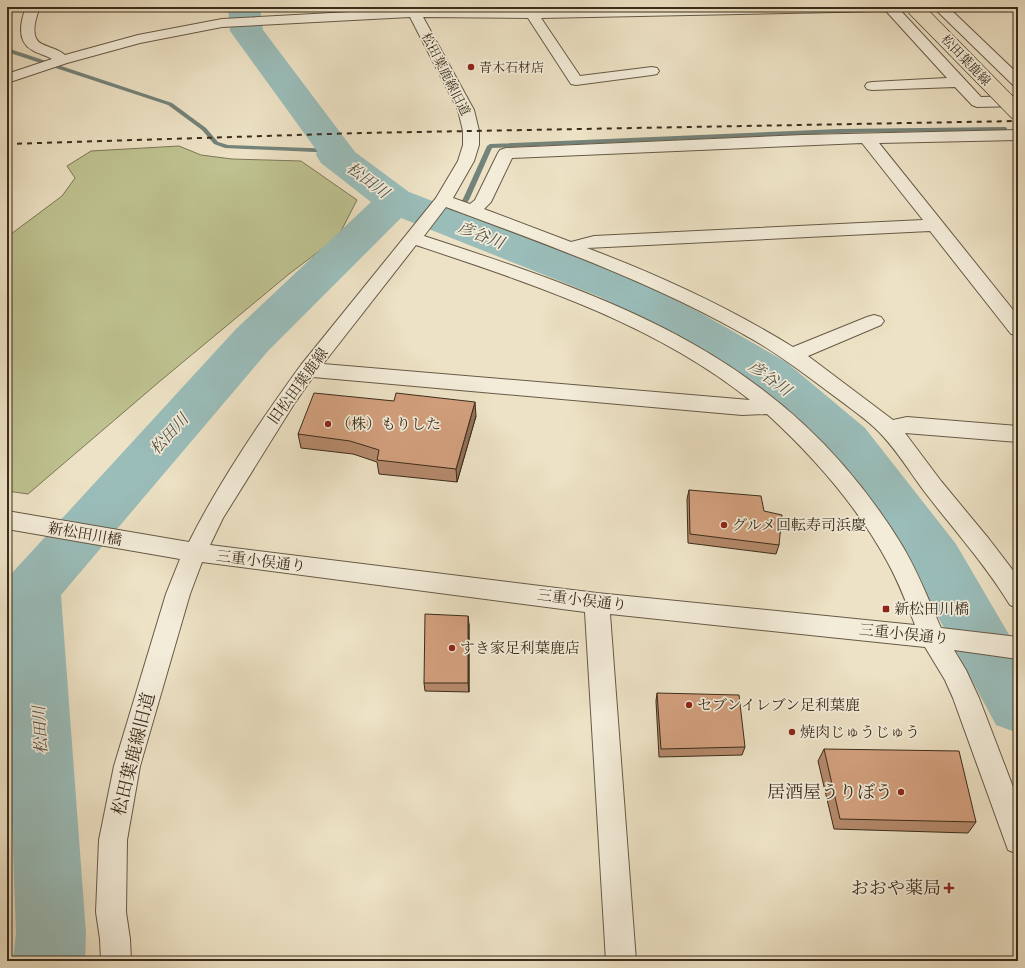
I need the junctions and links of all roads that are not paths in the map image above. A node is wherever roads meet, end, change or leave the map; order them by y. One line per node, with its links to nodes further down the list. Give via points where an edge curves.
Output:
1 (32, 7): 8 (street, via 27,31 31,42)
2 (891, 7): 3 (street); 7 (street); 11 (street)
3 (897, 7)
4 (914, 7): 15 (main road, 松田葉鹿線, bridge)
5 (940, 7): 12 (street)
6 (413, 10): 7 (street); 8 (street, via 282,19 214,20); 18 (street, 松田葉鹿線旧道, via 469,119 471,145)
7 (532, 14): 9 (street, via 576,82)
8 (62, 60): 10 (street)
9 (652, 71)
10 (7, 79)
11 (959, 82): 13 (street); 14 (street, via 977,102)
12 (1018, 82)
13 (872, 86)
14 (1018, 101)
15 (1018, 113)
16 (1015, 138): 17 (street)
17 (867, 139): 18 (street, via 506,153 482,202); 19 (street)
18 (455, 206): 20 (street, 旧松田葉鹿線); 21 (street)
19 (936, 225): 21 (street, via 594,241 579,244); 23 (street)
20 (415, 235): 25 (street, 旧松田葉鹿線); 26 (street, via 574,294 632,319 721,369)
21 (572, 249): 24 (street, via 646,278 704,305)
22 (874, 321): 24 (street)
23 (1018, 329)
24 (793, 355): 27 (street)
25 (308, 370): 26 (street, via 742,408); 31 (street, 旧松田葉鹿線, via 286,399 222,501)
26 (771, 407): 34 (street, via 816,448 852,492 892,549 916,598)
27 (888, 429): 28 (street, via 907,425); 32 (street, via 977,539)
28 (1018, 434)
29 (15, 521): 30 (street, 新松田川橋)
30 (147, 545): 31 (street, 三重小俣通り)
31 (194, 552): 33 (street, 三重小俣通り); 37 (street, 松田葉鹿線旧道, via 178,594 124,781 113,840 111,912)
32 (1018, 598)
33 (597, 603): 34 (street, 三重小俣通り); 38 (street)
34 (944, 638): 35 (street, 三重小俣通り); 36 (street, via 956,678 993,769)
35 (1018, 648)
36 (1018, 840)
37 (116, 961)
38 (621, 961)

